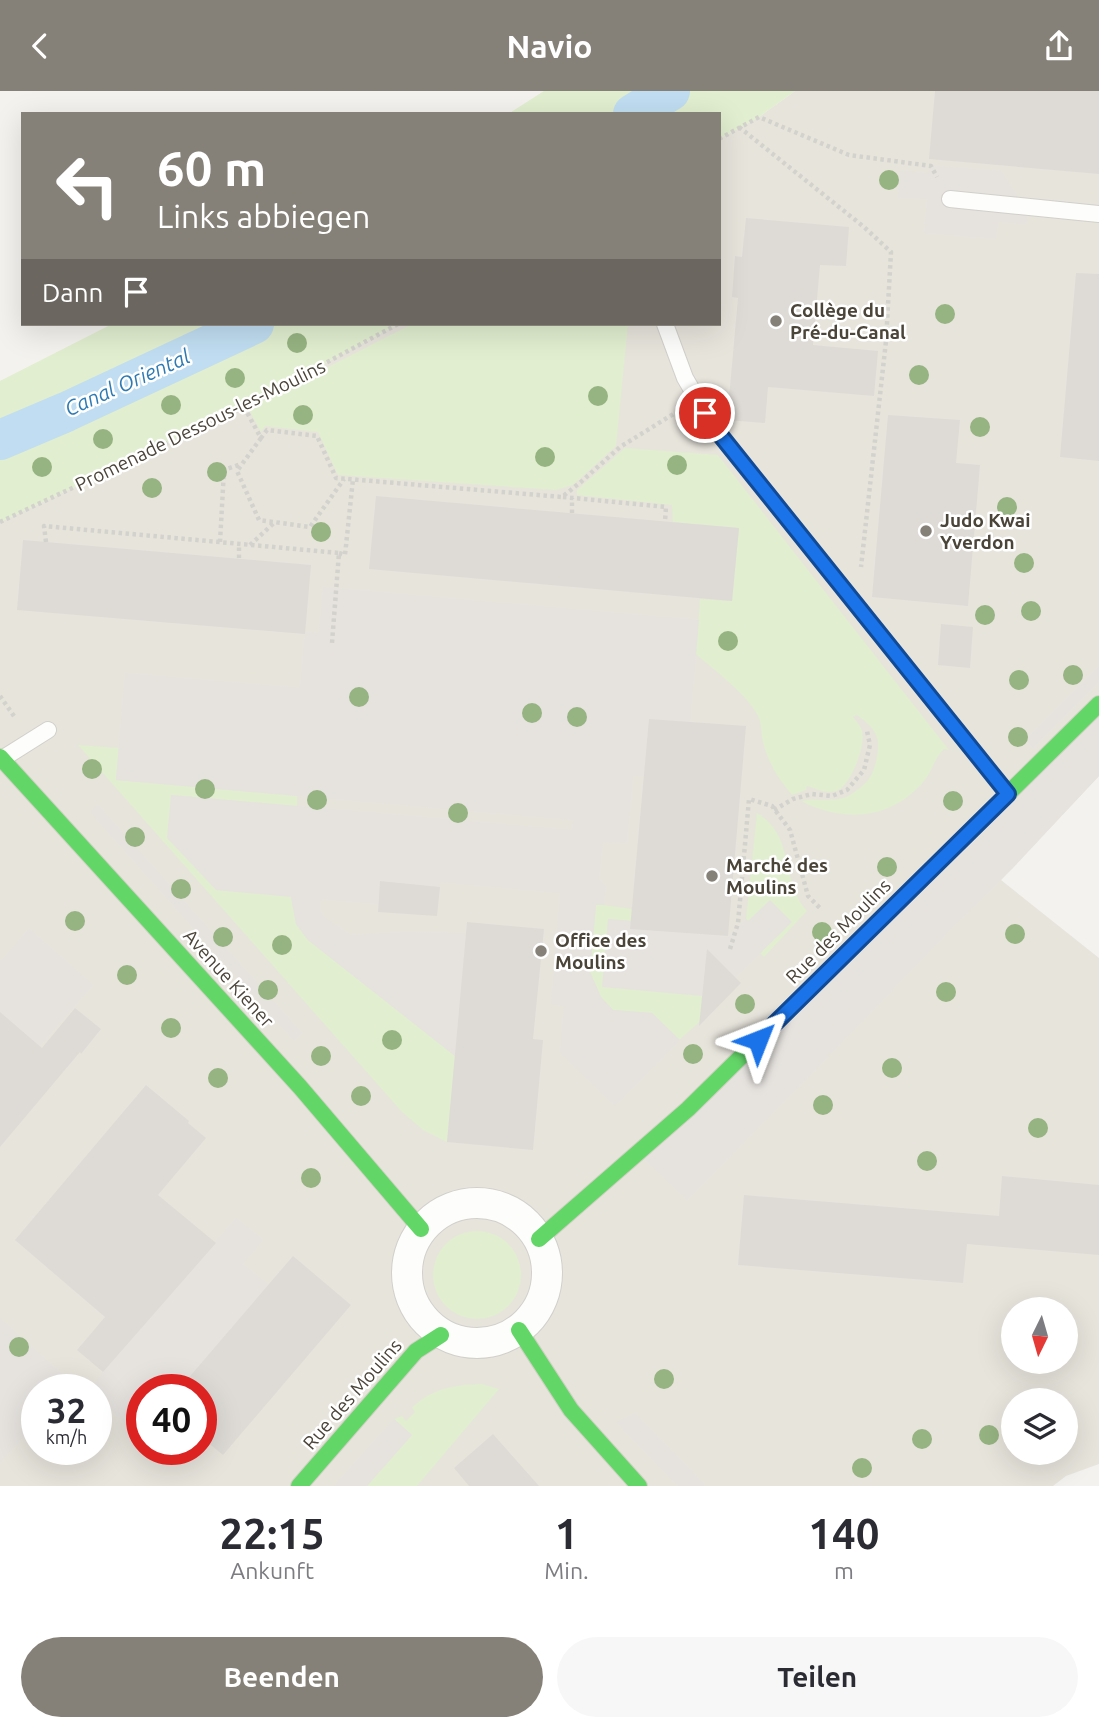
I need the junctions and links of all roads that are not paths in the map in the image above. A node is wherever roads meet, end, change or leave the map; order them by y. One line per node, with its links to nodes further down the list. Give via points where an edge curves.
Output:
1 (950, 199): 2 (lane)
2 (1099, 214)
3 (666, 326): 7 (lane, via 685,378 713,426)
4 (1099, 704): 7 (street, Rue des Moulins)
5 (48, 730): 6 (lane)
6 (1, 759): 8 (street, Avenue Kiener, via 300,1087)
7 (1008, 794): 9 (street, Rue des Moulins, via 688,1109)
8 (421, 1229): 9 (street, via 460,1204 483,1202 505,1208 525,1221); 11 (street, via 409,1250 405,1274 410,1298 422,1319)
9 (539, 1239): 10 (street, via 548,1267 544,1294 535,1314)
10 (519, 1330): 11 (street, via 481,1344); 13 (street, via 571,1411)
11 (441, 1335): 12 (street, Rue des Moulins, via 416,1351)
12 (299, 1486)
13 (639, 1486)

